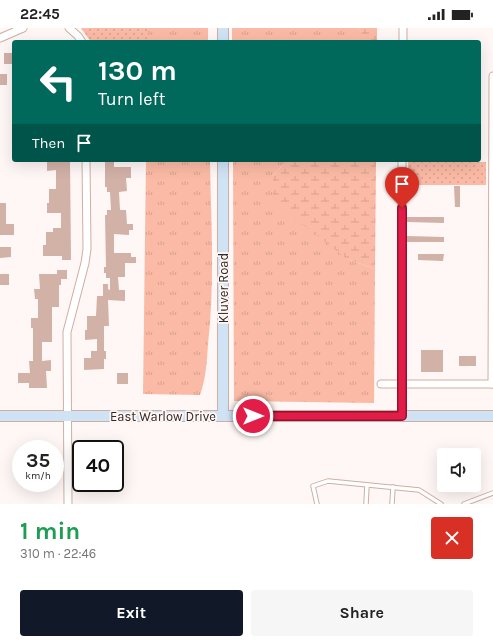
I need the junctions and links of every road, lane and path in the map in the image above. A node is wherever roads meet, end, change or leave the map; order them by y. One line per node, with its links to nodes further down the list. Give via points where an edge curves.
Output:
1 (23, 28): 5 (street)
2 (69, 28): 6 (street)
3 (224, 28): 7 (street)
4 (403, 28): 8 (street)
5 (0, 38)
6 (81, 40)
7 (224, 40)
8 (403, 40)
9 (493, 76): 15 (street)
10 (86, 162): 17 (street, via 87,249 67,332)
11 (223, 162): 18 (street, Kluver Road)
12 (402, 162): 14 (street)
13 (381, 384): 14 (street)
14 (401, 384): 15 (street); 19 (street)
15 (492, 384)
16 (0, 416): 17 (street, East Warlow Drive)
17 (66, 416): 18 (street, East Warlow Drive); 24 (street)
18 (223, 416): 19 (street, East Warlow Drive)
19 (402, 416): 20 (street, East Warlow Drive)
20 (493, 416)
21 (366, 485): 22 (lane); 25 (lane, via 328,481 313,486); 26 (lane)
22 (393, 487): 27 (lane); 28 (lane, via 419,490)
23 (493, 493): 29 (lane)
24 (68, 504)
25 (317, 504)
26 (366, 504)
27 (392, 504)
28 (441, 504)
29 (464, 504)

